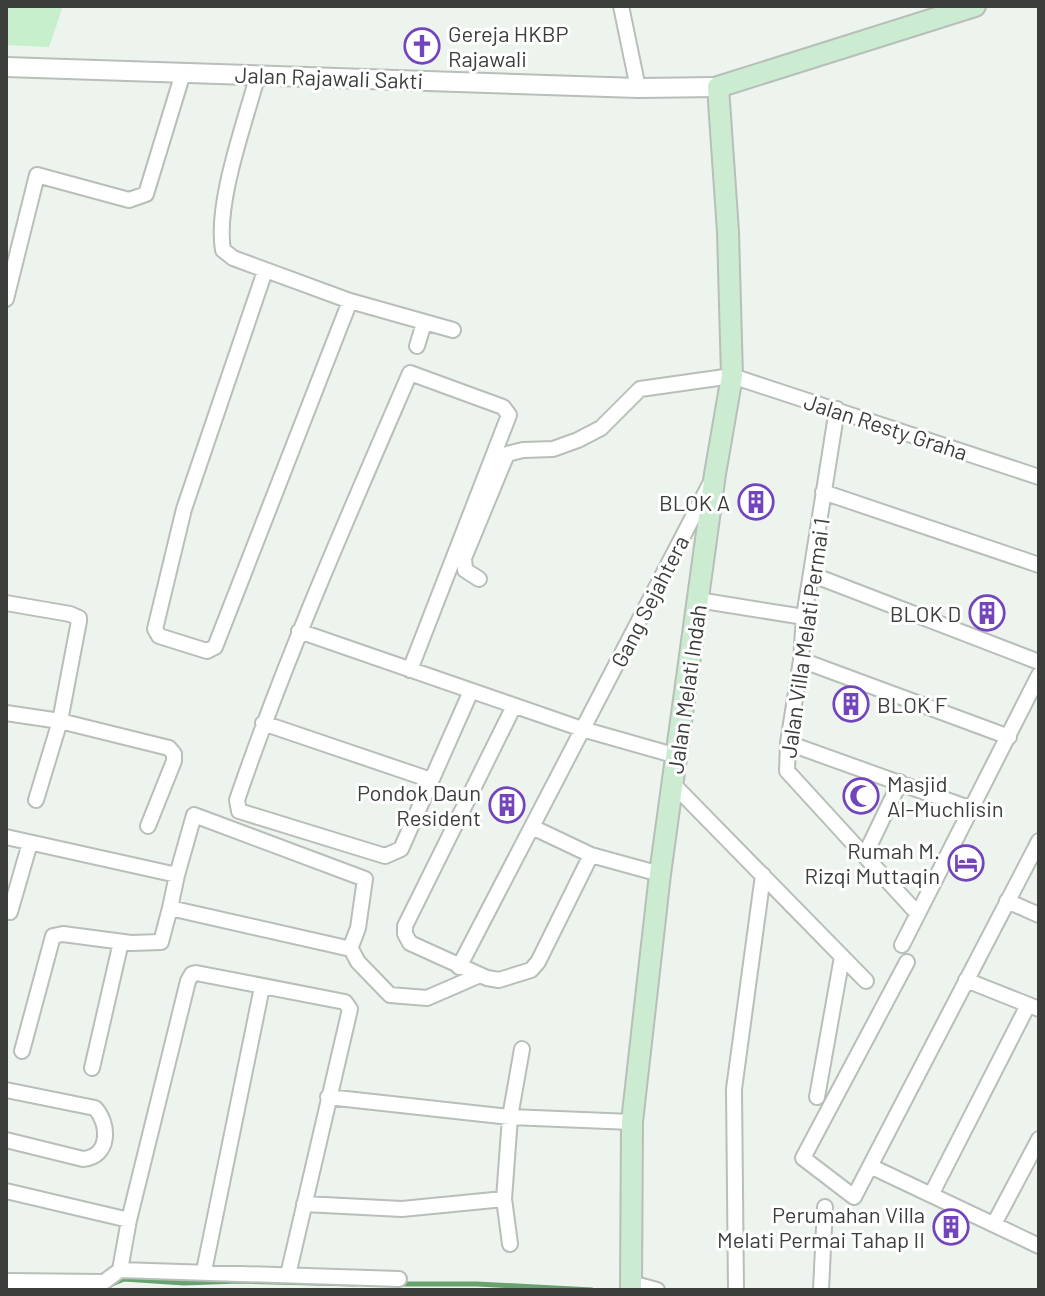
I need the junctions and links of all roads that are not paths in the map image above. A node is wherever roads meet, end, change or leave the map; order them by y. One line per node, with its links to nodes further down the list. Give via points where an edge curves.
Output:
1 (621, 6): 7 (street)
2 (975, 6): 6 (main road, Jalan Rajawali Sakti)
3 (6, 67): 4 (street, Jalan Rajawali Sakti)
4 (183, 73): 5 (street, Jalan Rajawali Sakti); 9 (street, via 146,194 129,200 37,175)
5 (258, 74): 7 (street, Jalan Rajawali Sakti); 8 (street, via 220,231 223,250)
6 (718, 87): 7 (street, Jalan Rajawali Sakti); 14 (main road, Jalan Melati Indah)
7 (638, 88)
8 (265, 271): 10 (street); 10 (street, via 184,509 155,629 159,636 207,651 215,647)
9 (6, 299)
10 (350, 301): 11 (street)
11 (424, 323): 12 (street); 13 (street)
12 (453, 330)
13 (417, 346)
14 (732, 376): 15 (street, Jalan Resty Graha); 16 (main road, Jalan Melati Indah); 21 (street, via 640,389 601,428 578,440 507,454 464,558 465,570)
15 (837, 409): 17 (street, Jalan Resty Graha); 18 (street, Jalan Villa Melati Permai 1)
16 (715, 474): 22 (main road, Jalan Melati Indah); 35 (street, Gang Sejahtera)
17 (1039, 477)
18 (823, 492): 19 (street); 20 (street, Jalan Villa Melati Permai 1)
19 (1039, 565)
20 (813, 575): 24 (street, Jalan Villa Melati Permai 1); 27 (street)
21 (479, 579)
22 (698, 600): 24 (street); 38 (main road, Jalan Melati Indah)
23 (6, 603): 33 (street, via 79,618)
24 (804, 617): 26 (street, Jalan Villa Melati Permai 1)
25 (299, 631): 28 (street); 28 (street, via 410,373 503,407 509,415); 34 (street)
26 (801, 660): 36 (street); 37 (street, Jalan Villa Melati Permai 1)
27 (1039, 662)
28 (410, 670): 30 (street)
29 (1039, 675): 36 (street)
30 (471, 691): 31 (street); 39 (street)
31 (514, 706): 35 (street); 64 (street, via 405,926 410,943)
32 (6, 713): 33 (street)
33 (60, 721): 42 (street); 44 (street, via 169,748 174,761)
34 (263, 723): 39 (street); 39 (street, via 237,800 239,811 247,815 385,856 401,849)
35 (582, 729): 38 (street); 45 (street, Gang Sejahtera)
36 (1009, 737): 43 (street)
37 (788, 743): 40 (street); 50 (street, Jalan Villa Melati Permai 1, via 787,771)
38 (677, 756): 41 (main road, Jalan Melati Indah)
39 (431, 780)
40 (900, 782): 43 (street); 50 (street)
41 (673, 784): 51 (main road, Jalan Melati Indah); 53 (street)
42 (36, 800)
43 (969, 808): 57 (street)
44 (148, 826)
45 (532, 827): 49 (street); 64 (street, Gang Sejahtera)
46 (6, 837): 48 (street)
47 (1039, 841): 54 (street)
48 (30, 843): 52 (street); 56 (street)
49 (591, 855): 51 (street); 65 (street, via 531,970 499,980)
50 (865, 855): 57 (street, Jalan Villa Melati Permai 1)
51 (660, 874): 77 (main road, Jalan Melati Indah)
52 (177, 875): 55 (street); 61 (street, via 194,815 365,879)
53 (763, 875): 62 (street); 97 (street, via 734,1089)
54 (1007, 901): 58 (street); 66 (street)
55 (170, 908): 59 (street, via 161,942); 61 (street)
56 (10, 912)
57 (917, 913): 60 (street)
58 (1039, 915)
59 (121, 942): 71 (street, via 53,936); 72 (street)
60 (902, 945)
61 (350, 949): 65 (street, via 390,995 427,998)
62 (842, 957): 67 (street); 75 (street)
63 (907, 962): 80 (street, via 803,1158 854,1197)
64 (459, 967): 65 (street)
65 (480, 975)
66 (966, 980): 69 (street); 80 (street)
67 (866, 981)
68 (262, 987): 74 (street, via 347,1003 350,1013); 86 (street, via 190,976); 91 (street)
69 (1033, 1007): 82 (street)
70 (522, 1049): 76 (street)
71 (22, 1051)
72 (92, 1068)
73 (6, 1090): 79 (street, via 95,1108 106,1129 98,1154 83,1159)
74 (328, 1097): 76 (street); 84 (street)
75 (817, 1097)
76 (510, 1117): 77 (street); 83 (street)
77 (632, 1122): 95 (main road, Jalan Melati Indah)
78 (1039, 1139): 87 (street)
79 (6, 1140)
80 (870, 1166): 82 (street)
81 (6, 1191): 86 (street)
82 (931, 1195): 87 (street)
83 (504, 1199): 84 (street, via 402,1209); 88 (street)
84 (304, 1204): 92 (street)
85 (825, 1207): 98 (street)
86 (129, 1220): 90 (street)
87 (994, 1224): 89 (street)
88 (510, 1244)
89 (1039, 1246)
90 (120, 1270): 91 (street); 94 (street, via 104,1282)
91 (204, 1271): 92 (street)
92 (288, 1275): 93 (street)
93 (399, 1279)
94 (6, 1281)
95 (631, 1286): 96 (street)
96 (657, 1290)
97 (736, 1290)
98 (821, 1290)

